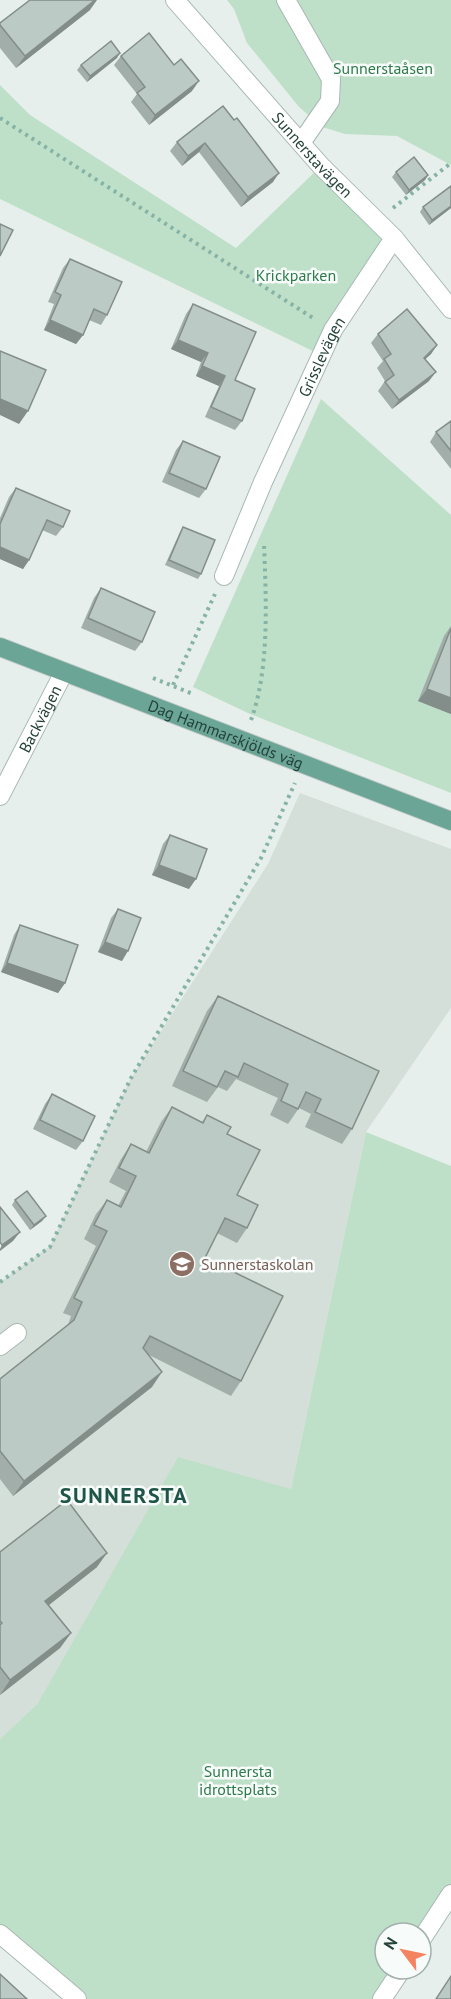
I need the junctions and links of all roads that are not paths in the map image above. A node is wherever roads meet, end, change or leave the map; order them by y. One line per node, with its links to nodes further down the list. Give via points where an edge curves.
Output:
1 (175, 0): 3 (street, Sunnerstavägen)
2 (286, 0): 3 (street, via 331,79 330,101)
3 (301, 143): 4 (street, Sunnerstavägen)
4 (394, 238): 5 (street, Sunnerstavägen); 6 (street, Grisslevägen, via 333,330)
5 (451, 309)
6 (224, 576)
7 (0, 647): 8 (main road, Dag Hammarskjölds väg)
8 (64, 672): 9 (street, Backvägen); 10 (main road, Dag Hammarskjölds väg)
9 (0, 796)
10 (451, 821)
11 (17, 1333): 12 (street)
12 (0, 1346)
13 (451, 1894): 14 (street)
14 (433, 1922)
15 (0, 1934): 17 (street)
16 (394, 1981): 18 (street)
17 (77, 1999)
18 (382, 1999)

